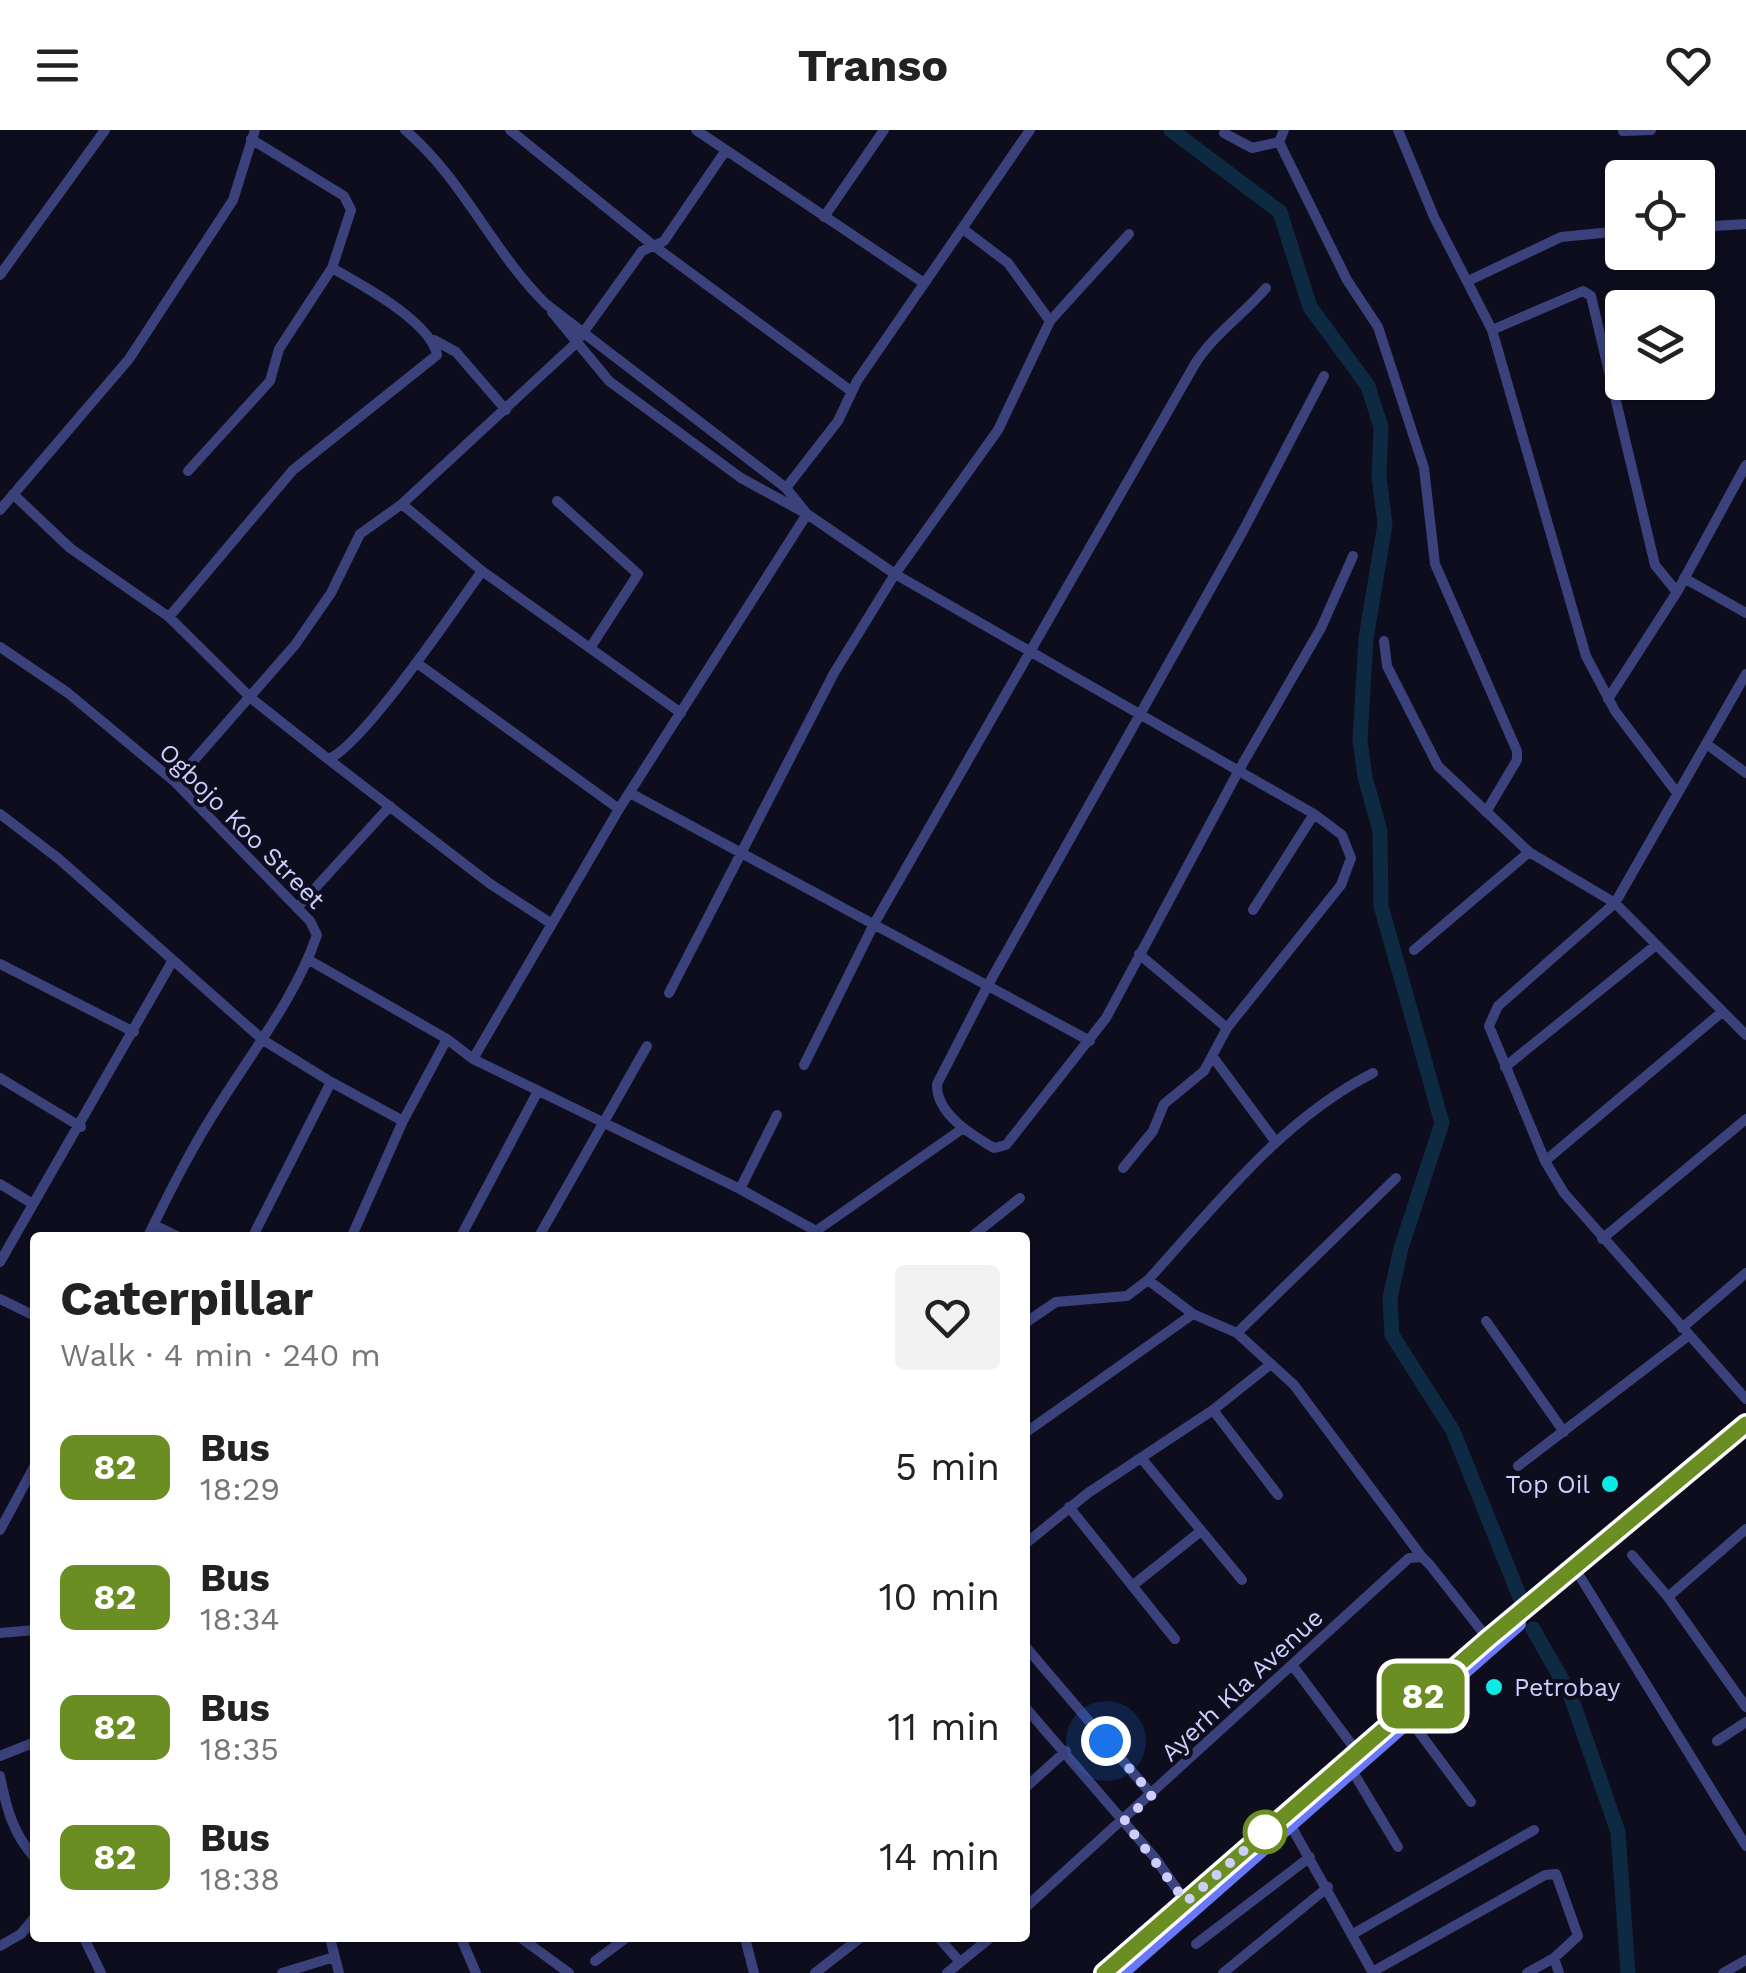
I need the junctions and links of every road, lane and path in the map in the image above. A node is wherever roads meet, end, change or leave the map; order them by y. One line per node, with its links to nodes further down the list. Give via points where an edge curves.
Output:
1 (105, 130): 23 (street)
2 (405, 130): 27 (street, via 454,181)
3 (510, 130): 21 (street)
4 (696, 130): 14 (street)
5 (1030, 130): 18 (street)
6 (1284, 130): 13 (street)
7 (1398, 130): 24 (street)
8 (1651, 130): 10 (street)
9 (881, 131): 15 (street)
10 (1623, 131)
11 (1224, 133): 13 (street, via 1252,148)
12 (253, 134): 22 (street, via 350,202); 39 (street, via 232,200 129,359)
13 (1280, 142): 70 (street, via 1347,280 1378,327 1424,468 1435,564 1517,751)
14 (726, 150): 15 (street); 21 (street)
15 (824, 218): 25 (street)
16 (1746, 224): 17 (street)
17 (1715, 226)
18 (963, 229): 25 (street); 28 (street, via 1008,262)
19 (1605, 233): 24 (street, via 1561,237)
20 (1129, 234): 28 (street)
21 (654, 246): 29 (street, via 642,251); 34 (street)
22 (332, 268): 31 (street, via 388,301); 37 (street, via 279,349 270,381)
23 (0, 275)
24 (1468, 281): 30 (street)
25 (924, 283): 34 (street)
26 (1266, 288): 54 (street, via 1208,344)
27 (546, 304): 29 (street); 32 (street)
28 (1050, 320): 46 (street, via 998,430)
29 (583, 328): 32 (street); 38 (street)
30 (1492, 330): 48 (street, via 1583,291 1591,296 1654,564); 57 (street, via 1578,636)
31 (434, 340): 35 (street, via 456,352); 50 (street, via 431,363 292,470)
32 (574, 344): 35 (street); 43 (street, via 609,380 741,478)
33 (1324, 376): 59 (street)
34 (852, 392): 38 (street)
35 (506, 410): 41 (street)
36 (1746, 465): 47 (street)
37 (188, 471)
38 (786, 488): 43 (street)
39 (13, 494): 42 (street); 50 (street, via 70,548)
40 (557, 502): 52 (street, via 638,574)
41 (402, 504): 45 (street); 58 (street, via 360,534 331,593)
42 (0, 510)
43 (807, 514): 46 (street); 60 (street)
44 (1353, 556): 63 (street, via 1321,628)
45 (482, 571): 52 (street); 55 (street)
46 (895, 574): 54 (street); 74 (street, via 820,698)
47 (1684, 578): 48 (street); 49 (street)
48 (1677, 592): 57 (street)
49 (1746, 614)
50 (169, 617): 58 (street)
51 (1384, 640): 70 (street, via 1387,666 1428,752)
52 (590, 648): 60 (street)
53 (1, 649): 65 (street, Ogbojo Koo Street, via 68,692)
54 (1034, 652): 59 (street); 79 (street)
55 (417, 663): 62 (street); 69 (street)
56 (1746, 674): 61 (street)
57 (1608, 698): 67 (street)
58 (252, 700): 62 (street); 65 (street)
59 (1138, 712): 63 (street); 86 (street)
60 (681, 713): 66 (street)
61 (1708, 744): 64 (street); 67 (street)
62 (328, 759): 68 (street)
63 (1239, 770): 72 (street); 82 (street)
64 (1746, 773)
65 (175, 782): 76 (street, Ogbojo Koo Street)
66 (630, 793): 69 (street); 74 (street)
67 (1678, 793): 75 (street)
68 (390, 806): 76 (street); 78 (street)
69 (619, 809): 78 (street)
70 (1486, 812): 73 (street)
71 (0, 814): 83 (street)
72 (1314, 814): 77 (street); 89 (street, via 1346,843 1350,870)
73 (1529, 852): 75 (street); 81 (street)
74 (743, 854): 79 (street); 87 (street)
75 (1615, 903): 80 (street); 99 (street, via 1491,1015)
76 (297, 908): 84 (street, Ogbojo Koo Street, via 317,935)
77 (1254, 910)
78 (552, 924): 97 (street)
79 (874, 924): 86 (street); 98 (street)
80 (1656, 945): 88 (street); 99 (street)
81 (1414, 950)
82 (1139, 954): 89 (street); 94 (street)
83 (173, 960): 90 (street); 93 (street)
84 (309, 960): 92 (street); 93 (street)
85 (0, 964): 90 (street)
86 (988, 985): 94 (street); 109 (street, via 936,1088)
87 (669, 992)
88 (1722, 1012): 91 (street); 111 (street)
89 (1227, 1028): 96 (street)
90 (134, 1032): 108 (street)
91 (1746, 1035)
92 (447, 1039): 97 (street); 106 (street)
93 (262, 1040): 102 (street); 118 (street, via 182,1166)
94 (1090, 1041): 109 (street, via 1003,1148)
95 (647, 1046): 107 (street)
96 (1214, 1057): 110 (street); 112 (street, via 1164,1104 1153,1131)
97 (473, 1059): 103 (street)
98 (804, 1065)
99 (1505, 1067): 111 (street)
100 (1374, 1072): 110 (street)
101 (0, 1078): 108 (street)
102 (331, 1082): 106 (street); 121 (street)
103 (538, 1091): 107 (street); 123 (street)
104 (777, 1115): 115 (street)
105 (1746, 1119): 128 (street)
106 (404, 1121): 122 (street)
107 (603, 1122): 115 (street); 124 (street)
108 (82, 1127): 117 (street)
109 (962, 1129): 126 (street)
110 (1275, 1141): 131 (street)
111 (1545, 1161): 128 (street)
112 (1123, 1168)
113 (1396, 1178): 138 (street)
114 (0, 1184): 117 (street)
115 (740, 1189): 125 (street)
116 (1020, 1198): 127 (street)
117 (33, 1204): 129 (street)
118 (154, 1224): 119 (street); 120 (street)
119 (150, 1232)
120 (169, 1232)
121 (255, 1232)
122 (354, 1232)
123 (463, 1232)
124 (541, 1232)
125 (808, 1232)
126 (814, 1232)
127 (978, 1232)
128 (1602, 1239): 137 (street)
129 (0, 1262)
130 (1746, 1274): 137 (street)
131 (1148, 1280): 134 (street); 135 (street, via 1127,1296 1056,1302)
132 (0, 1298): 133 (street)
133 (30, 1313)
134 (1193, 1314): 138 (street); 143 (street)
135 (1030, 1320)
136 (1486, 1321): 144 (street)
137 (1685, 1332): 140 (street); 144 (street)
138 (1237, 1333): 139 (street)
139 (1270, 1364): 141 (street); 156 (street, via 1294,1385)
140 (1746, 1400)
141 (1213, 1410): 146 (street); 149 (street)
142 (1746, 1424): 164 (main road)
143 (1030, 1429)
144 (1564, 1432): 147 (street)
145 (1746, 1435): 157 (main road)
146 (1142, 1459): 150 (street); 153 (street)
147 (1518, 1466)
148 (30, 1473): 152 (street)
149 (1278, 1495)
150 (1069, 1507): 154 (street); 159 (street)
151 (1746, 1528): 160 (street)
152 (0, 1530)
153 (1202, 1531): 158 (street); 159 (street)
154 (1030, 1540)
155 (1632, 1555): 160 (street)
156 (1422, 1557): 164 (street); 166 (street, Ayerh Kla Avenue, via 1409,1558)
157 (1579, 1575): 169 (main road); 185 (street)
158 (1242, 1580)
159 (1132, 1586): 163 (street)
160 (1668, 1597): 167 (street)
161 (30, 1630): 162 (street)
162 (0, 1633)
163 (1175, 1639)
164 (1488, 1639): 174 (main road)
165 (1030, 1652): 179 (street)
166 (1292, 1666): 174 (street); 179 (street, Ayerh Kla Avenue)
167 (1746, 1707)
168 (1030, 1711): 173 (street)
169 (1410, 1720): 176 (main road); 180 (street)
170 (1746, 1722): 171 (street)
171 (1717, 1741)
172 (30, 1744): 175 (street)
173 (1066, 1751): 178 (street); 182 (street)
174 (1358, 1753): 190 (main road)
175 (0, 1756)
176 (1353, 1772): 183 (main road); 186 (street)
177 (0, 1776): 181 (street)
178 (1030, 1783)
179 (1152, 1795): 182 (street, Ayerh Kla Avenue)
180 (1471, 1802)
181 (4, 1814): 187 (street)
182 (1124, 1821): 190 (street); 191 (street, Ayerh Kla Avenue)
183 (1290, 1824): 188 (street); 220 (main road)
184 (1534, 1830): 193 (street)
185 (1746, 1846)
186 (1398, 1847)
187 (30, 1852)
188 (1310, 1857): 189 (street); 203 (street)
189 (1328, 1887): 193 (street); 221 (street)
190 (1186, 1902): 219 (main road)
191 (1030, 1904)
192 (30, 1924): 204 (street)
193 (1353, 1934): 210 (street)
194 (86, 1942): 211 (street)
195 (331, 1942): 205 (street)
196 (463, 1942): 214 (street)
197 (525, 1942): 215 (street)
198 (621, 1942): 208 (street)
199 (746, 1942): 216 (street)
200 (855, 1942): 217 (street)
201 (942, 1942): 209 (street)
202 (985, 1942): 209 (street)
203 (1196, 1944)
204 (0, 1946)
205 (334, 1957): 212 (street); 213 (street)
206 (1554, 1958): 210 (street, via 1578,1934 1559,1877 1550,1873); 222 (street); 223 (street)
207 (1746, 1960): 224 (street)
208 (595, 1961)
209 (960, 1962): 218 (street)
210 (1372, 1972)
211 (101, 1973)
212 (282, 1973)
213 (339, 1973)
214 (476, 1973)
215 (568, 1973)
216 (754, 1973)
217 (815, 1973)
218 (947, 1973)
219 (1104, 1973)
220 (1122, 1973)
221 (1223, 1973)
222 (1526, 1973)
223 (1559, 1973)
224 (1724, 1973)

